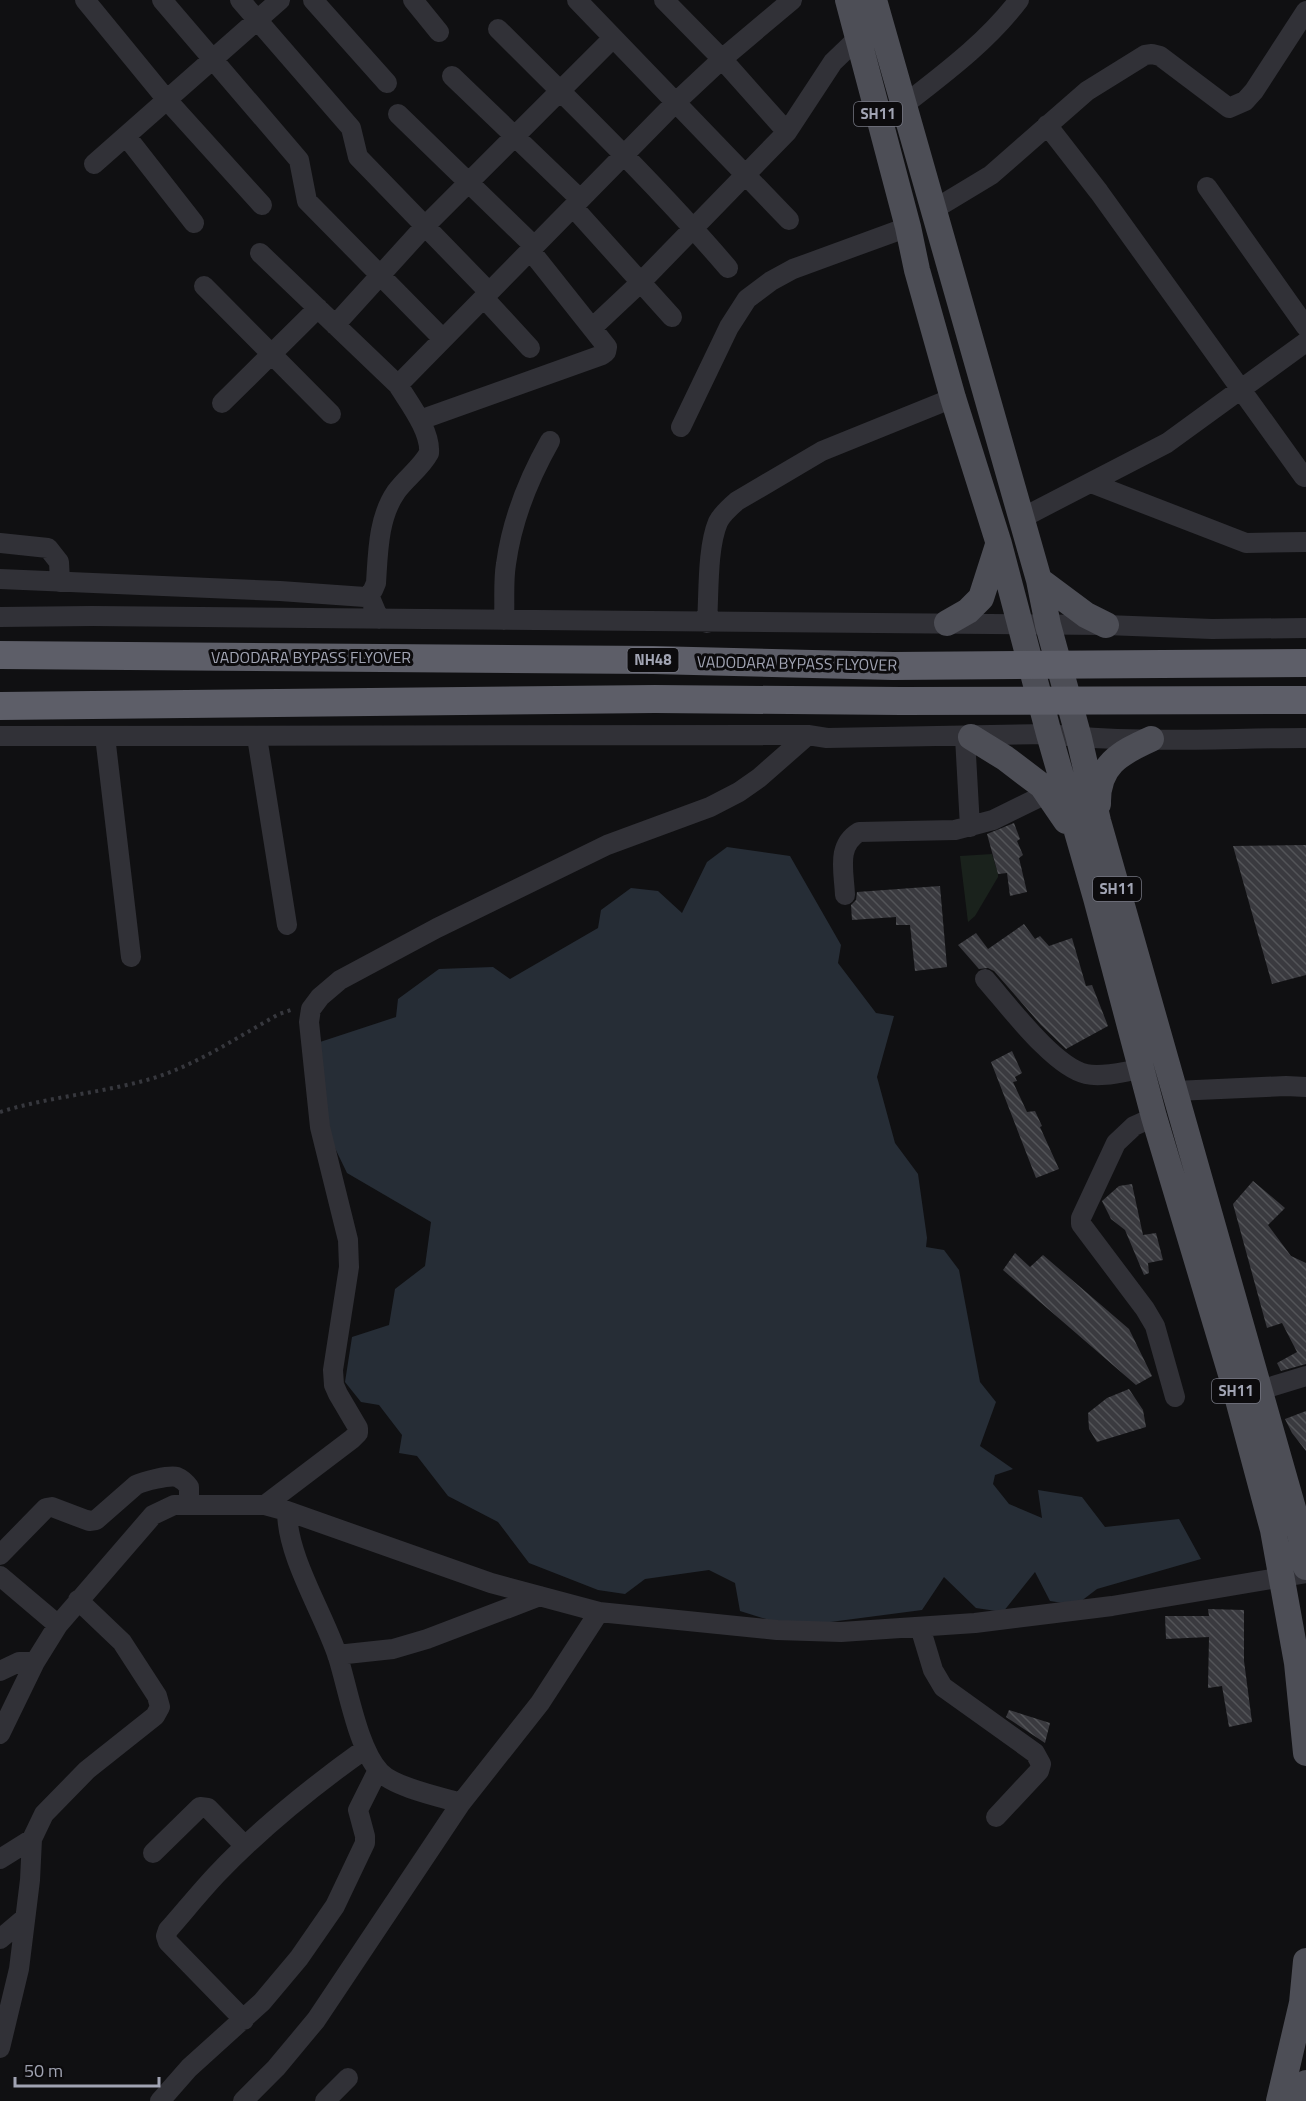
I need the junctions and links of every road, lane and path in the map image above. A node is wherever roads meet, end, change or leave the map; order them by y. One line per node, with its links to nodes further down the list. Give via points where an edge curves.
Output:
1 (85, 0): 25 (street)
2 (162, 0): 21 (street)
3 (240, 0): 15 (street)
4 (280, 0): 15 (street)
5 (314, 0): 23 (street)
6 (413, 0): 17 (street)
7 (577, 0): 18 (street)
8 (664, 0): 20 (street)
9 (792, 0): 20 (street)
10 (848, 0): 19 (main road, SH11)
11 (874, 0): 27 (main road, SH11)
12 (1019, 0): 27 (street, via 983,41)
13 (1296, 0): 14 (street)
14 (1306, 10): 29 (street, via 1245,101 1229,108 1152,54 1087,91)
15 (257, 21): 21 (street); 43 (street, via 351,128 357,157)
16 (498, 29): 24 (street)
17 (439, 32)
18 (613, 38): 24 (street); 26 (street)
19 (858, 38): 30 (street, via 833,62); 44 (main road, SH11)
20 (722, 59): 26 (street); 30 (street)
21 (213, 60): 25 (street); 49 (street, via 299,160 307,201)
22 (452, 76): 32 (street)
23 (387, 83)
24 (560, 91): 32 (street); 33 (street)
25 (167, 100): 31 (street); 39 (street)
26 (675, 103): 33 (street); 35 (street)
27 (904, 105): 40 (main road, SH11)
28 (398, 114): 36 (street)
29 (1047, 125): 40 (street, via 991,175); 63 (street)
30 (787, 132): 35 (street)
31 (126, 136): 34 (street); 42 (street)
32 (516, 137): 36 (street); 38 (street)
33 (624, 155): 38 (street); 45 (street)
34 (94, 164)
35 (746, 175): 41 (street); 45 (street)
36 (468, 182): 43 (street); 46 (street)
37 (1207, 187): 56 (street)
38 (576, 203): 46 (street); 50 (street)
39 (262, 205)
40 (933, 210): 72 (main road, SH11)
41 (789, 220)
42 (194, 223)
43 (425, 226): 49 (street); 52 (street)
44 (908, 227): 64 (main road, SH11); 68 (street, via 793,269 747,299 729,327)
45 (693, 228): 48 (street); 50 (street)
46 (532, 248): 52 (street); 57 (street)
47 (260, 253): 53 (street)
48 (728, 268)
49 (380, 275): 55 (street); 58 (street)
50 (642, 282): 54 (street); 57 (street)
51 (204, 286): 61 (street)
52 (486, 295): 58 (street); 60 (street)
53 (318, 308): 55 (street); 61 (street)
54 (672, 317)
55 (335, 325): 62 (street)
56 (1306, 327)
57 (592, 328): 67 (street, via 607,347 602,355)
58 (443, 339): 62 (street)
59 (1306, 342): 63 (street)
60 (530, 348)
61 (272, 354): 65 (street); 66 (street)
62 (398, 385): 67 (street)
63 (1240, 390): 70 (street); 71 (street, via 1167,443)
64 (952, 398): 75 (main road, SH11); 83 (street, via 822,451 737,501 719,520 712,539)
65 (222, 403)
66 (331, 414)
67 (420, 420): 79 (street, via 429,453 389,504 381,530 376,582)
68 (681, 427)
69 (550, 441): 82 (street, via 513,527 506,565)
70 (1304, 477)
71 (1092, 483): 72 (street); 73 (street, via 1246,543)
72 (1020, 519): 77 (main road, SH11)
73 (1306, 542)
74 (0, 543): 78 (street, via 48,548 59,562)
75 (999, 544): 84 (main road, via 981,598); 85 (main road, SH11)
76 (0, 579): 78 (street)
77 (1038, 580): 86 (main road, SH11); 87 (main road)
78 (60, 582): 79 (street)
79 (368, 598): 81 (street)
80 (0, 617): 81 (street)
81 (379, 619): 82 (street)
82 (504, 620): 83 (street)
83 (707, 623): 84 (street)
84 (947, 623): 85 (street)
85 (1020, 625): 86 (street); 93 (main road, SH11)
86 (1048, 625): 87 (street); 99 (main road, SH11)
87 (1106, 625): 88 (street)
88 (1306, 628)
89 (0, 655): 90 (highway, VADODARA BYPASS FLYOVER / NH48, bridge, via 893,666)
90 (1306, 663)
91 (1306, 700): 92 (highway, bridge, via 655,699)
92 (0, 706)
93 (1049, 734): 98 (street); 99 (street); 105 (main road, SH11)
94 (808, 735): 97 (street); 98 (street); 110 (street, via 739,792 710,807 607,845 437,928 340,981)
95 (0, 736): 96 (street)
96 (105, 736): 97 (street); 108 (street)
97 (256, 736): 107 (street)
98 (968, 737): 102 (main road, via 1024,771); 104 (street)
99 (1079, 738): 101 (street); 103 (main road, SH11)
100 (1306, 738): 101 (street)
101 (1151, 739): 103 (main road, via 1122,752 1102,775 1097,789)
102 (1048, 793): 104 (street); 105 (main road)
103 (1098, 821): 113 (main road, SH11)
104 (970, 827): 106 (street, via 859,832 843,848)
105 (1082, 850): 111 (main road, SH11)
106 (845, 895)
107 (287, 925)
108 (131, 957)
109 (985, 979): 111 (street, via 1045,1046 1074,1070 1089,1075)
110 (311, 1009): 114 (path, via 302,1007 279,1014 195,1062 157,1077); 121 (street, via 320,1127 348,1240 349,1267 334,1385 358,1433)
111 (1142, 1069): 115 (main road, SH11)
112 (1306, 1087): 113 (street)
113 (1174, 1091): 117 (main road, SH11)
114 (0, 1112)
115 (1154, 1117): 118 (street, via 1134,1126 1116,1143 1081,1224 1155,1326); 128 (main road, SH11, via 1233,1381 1273,1530)
116 (1306, 1376): 117 (street)
117 (1260, 1390): 119 (main road, SH11)
118 (1175, 1397)
119 (1298, 1497): 123 (main road, SH11)
120 (189, 1505): 121 (street); 124 (street, via 189,1487 184,1481 176,1477 144,1481 96,1520 46,1508); 130 (street, via 174,1505 153,1515)
121 (265, 1505): 122 (street)
122 (287, 1511): 129 (street); 134 (street, via 292,1545)
123 (1303, 1533): 125 (main road, SH11)
124 (0, 1555)
125 (1306, 1567)
126 (1306, 1573): 128 (street)
127 (0, 1576): 132 (street)
128 (1281, 1578): 133 (street, via 1112,1606); 139 (main road, SH11, via 1297,1663)
129 (540, 1596): 131 (street); 134 (street, via 393,1649)
130 (78, 1600): 132 (street); 143 (street, via 122,1642 160,1707 155,1716 87,1770 44,1814)
131 (599, 1612): 133 (street, via 777,1630 842,1632); 141 (street, via 540,1703)
132 (58, 1625): 135 (street)
133 (920, 1627): 142 (street, via 933,1670 943,1687 1039,1759 1039,1771)
134 (337, 1655): 138 (street)
135 (35, 1662): 136 (street, via 19,1662); 137 (street)
136 (0, 1671)
137 (0, 1734)
138 (365, 1749): 140 (street); 144 (street)
139 (1306, 1753)
140 (378, 1770): 141 (street, via 390,1781); 150 (street, via 358,1810 364,1843 335,1906 299,1958)
141 (461, 1803): 155 (street, via 316,2020)
142 (996, 1817)
143 (32, 1839): 146 (street); 147 (street)
144 (245, 1846): 145 (street, via 208,1808 200,1807); 150 (street, via 209,1882 166,1936)
145 (153, 1853)
146 (0, 1858)
147 (25, 1918): 148 (street); 151 (street, via 19,1970)
148 (0, 1939)
149 (1306, 1962): 157 (main road, via 1302,2003)
150 (244, 2020): 154 (street, via 189,2068)
151 (0, 2049)
152 (348, 2078): 156 (street)
153 (1306, 2083): 158 (main road)
154 (160, 2101)
155 (243, 2101)
156 (325, 2101)
157 (1279, 2101)
158 (1301, 2101)

